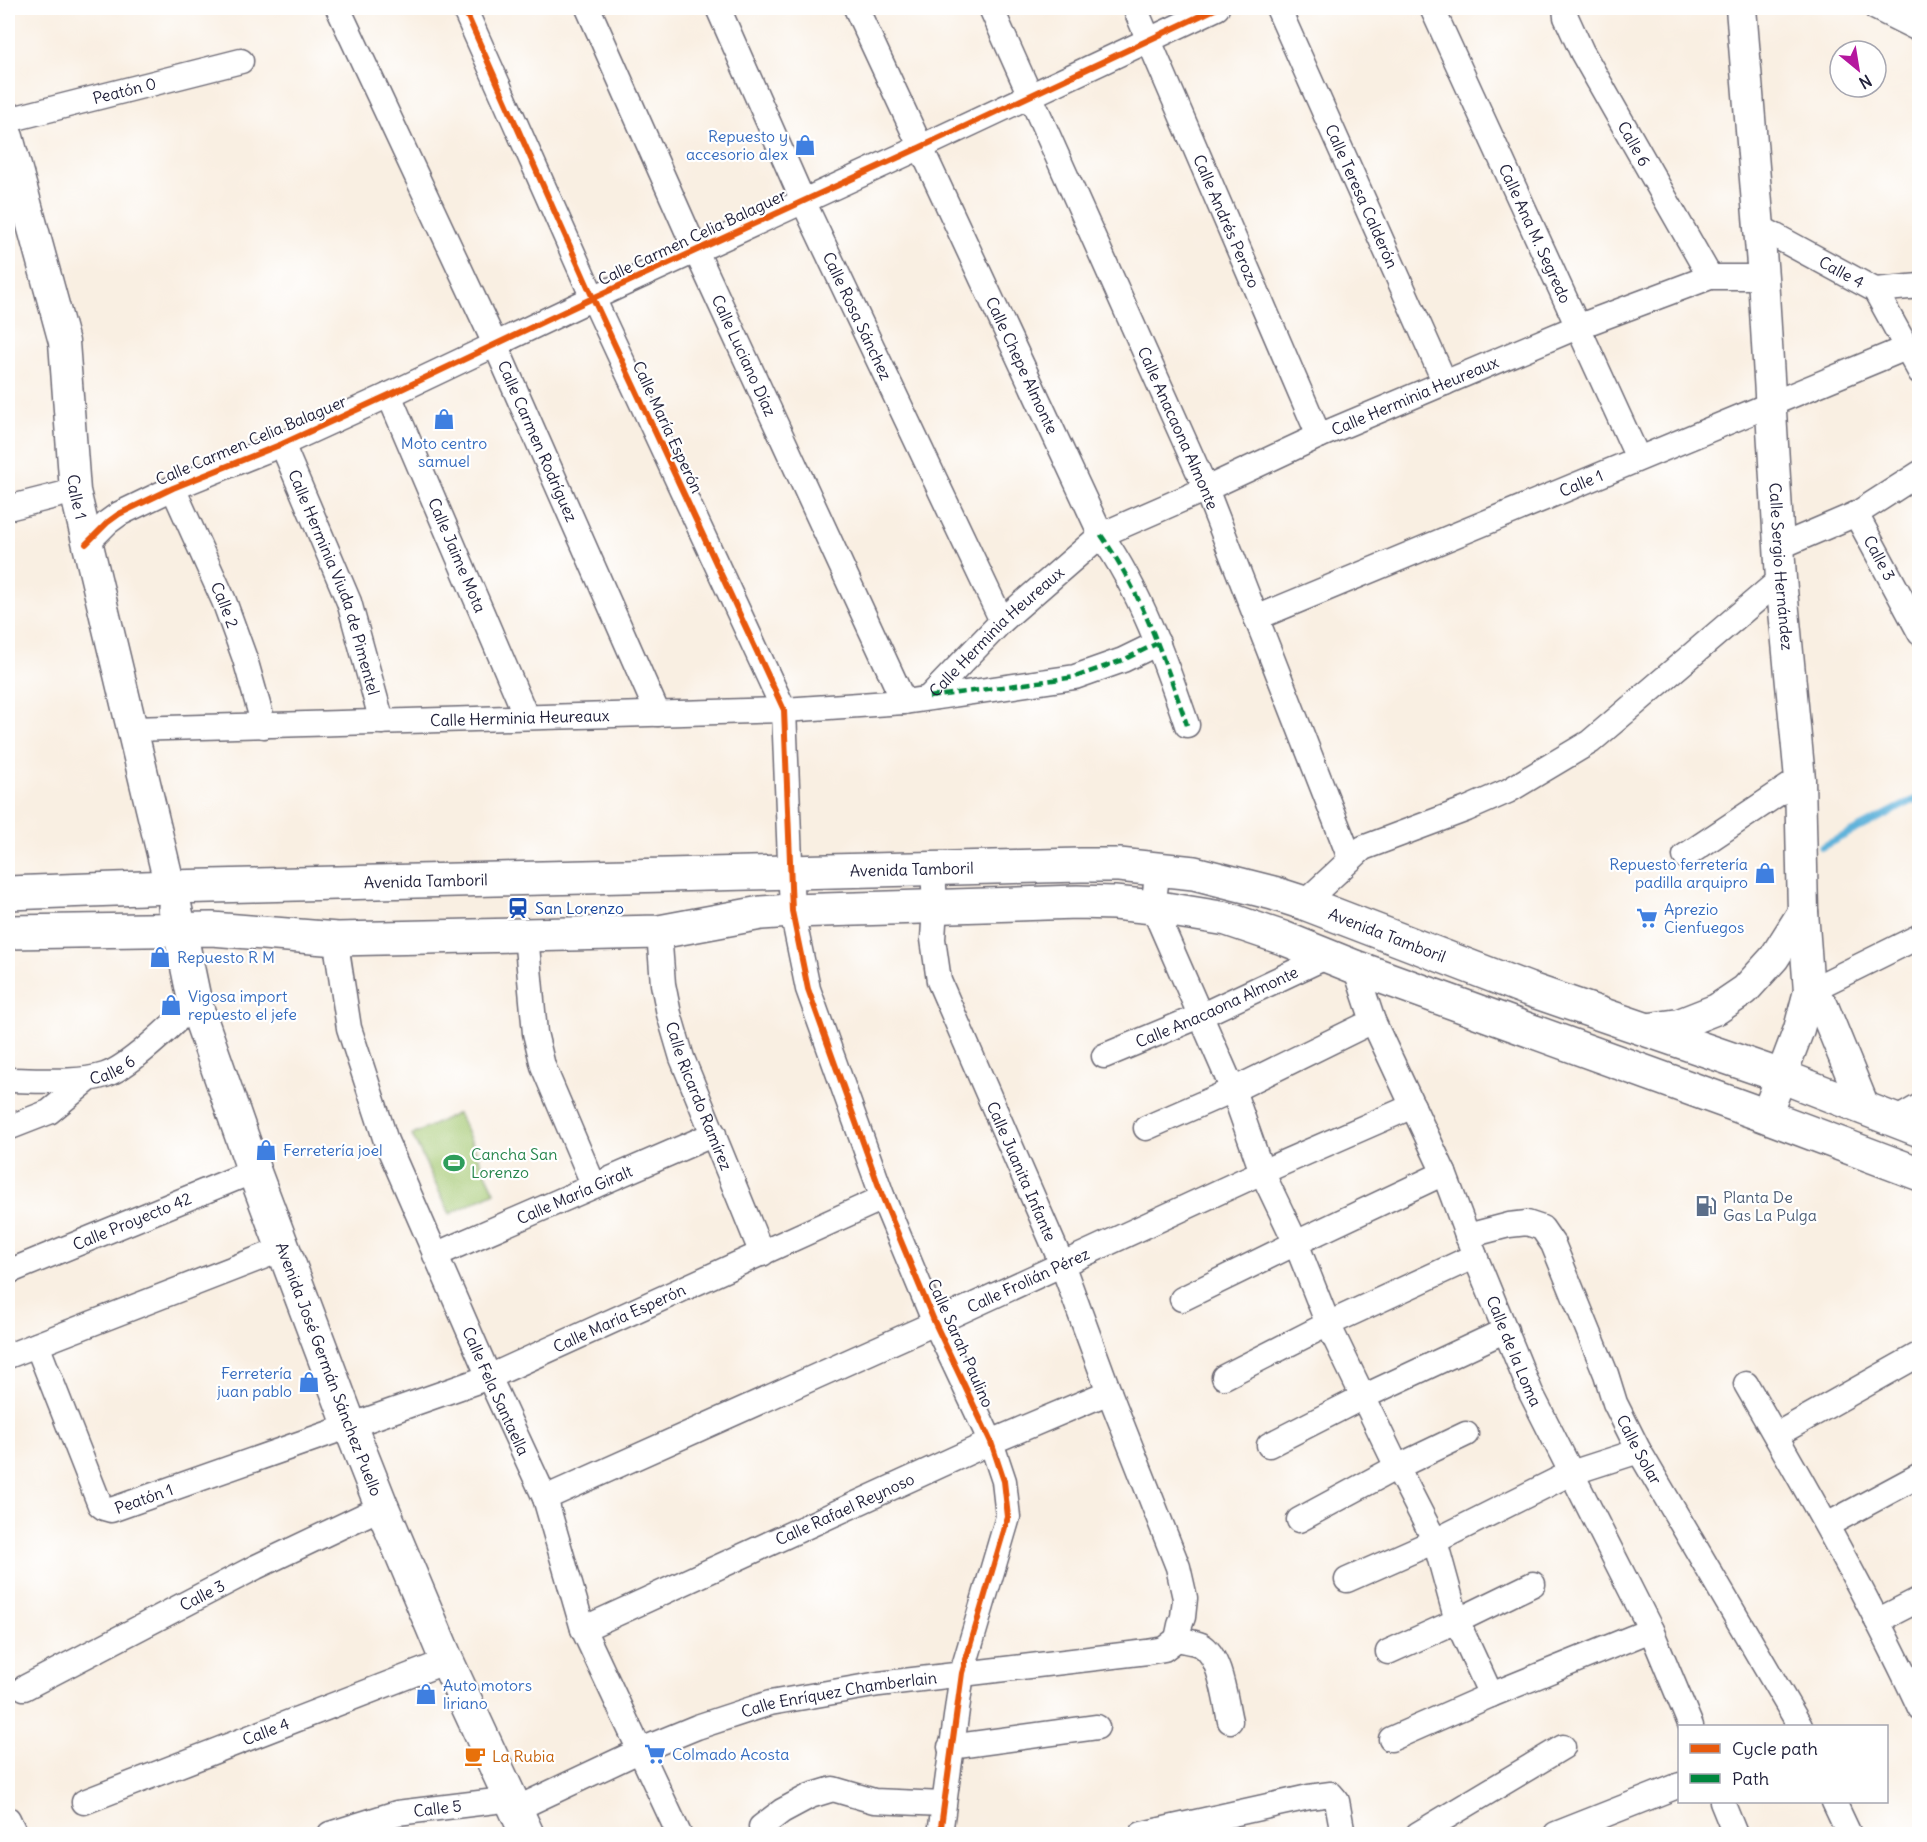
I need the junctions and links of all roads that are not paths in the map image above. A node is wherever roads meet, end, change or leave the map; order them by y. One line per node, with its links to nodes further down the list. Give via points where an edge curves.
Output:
1 (338, 8): 30 (street, Calle Carmen Rodríguez)
2 (464, 8): 28 (street, Calle María Esperón)
3 (588, 8): 23 (street, Calle Luciano Díaz)
4 (718, 8): 21 (street, Calle Rosa Sánchez)
5 (856, 8): 20 (street, Calle Chepe Almonte)
6 (991, 8): 17 (street, Calle Anacaona Almonte)
7 (1135, 8): 15 (street, Calle Andrés Perozo)
8 (1217, 8): 15 (street, Calle Carmen Celia Balaguer)
9 (1278, 8): 33 (street, Calle Teresa Calderón)
10 (1432, 8): 29 (street, Calle Ana M. Segredo)
11 (1565, 8): 25 (street, Calle 6, via 1582,52)
12 (1741, 8): 22 (street, Calle Sergio Hernández)
13 (1876, 8): 14 (street)
14 (1920, 30)
15 (1149, 38): 17 (street, Calle Carmen Celia Balaguer); 36 (street, Calle Andrés Perozo)
16 (240, 62): 18 (street, Peatón 0)
17 (1029, 94): 20 (street, Calle Carmen Celia Balaguer); 41 (street, Calle Anacaona Almonte)
18 (8, 120)
19 (8, 137): 42 (street, Calle 1, via 64,342)
20 (921, 147): 21 (street, Calle Carmen Celia Balaguer); 45 (street, Calle Chepe Almonte)
21 (803, 201): 23 (street, Calle Carmen Celia Balaguer); 50 (street, Calle Rosa Sánchez)
22 (1759, 227): 24 (street, Calle Sergio Hernández); 27 (street, Calle 4)
23 (696, 251): 28 (street, Calle Carmen Celia Balaguer); 54 (street, Calle Luciano Díaz)
24 (1763, 277): 25 (street, Calle Herminia Heureaux); 35 (street, Calle Sergio Hernández)
25 (1710, 278): 29 (street, Calle Herminia Heureaux)
26 (1920, 286): 27 (street)
27 (1875, 290): 31 (street, Calle 4)
28 (593, 298): 30 (street, Calle Carmen Celia Balaguer); 55 (street, Calle María Esperón)
29 (1577, 327): 33 (street, Calle Herminia Heureaux); 38 (street, Calle Ana M. Segredo)
30 (495, 344): 34 (street, Calle Carmen Celia Balaguer); 56 (street, Calle Carmen Rodríguez)
31 (1906, 348): 32 (street, Calle 4); 35 (street, Calle 1)
32 (1920, 372)
33 (1445, 383): 36 (street, Calle Herminia Heureaux)
34 (389, 395): 37 (street, Calle Carmen Celia Balaguer); 57 (street, Calle Jaime Mota)
35 (1771, 404): 38 (street, Calle 1); 47 (street, Calle Sergio Hernández)
36 (1319, 436): 41 (street, Calle Herminia Heureaux)
37 (282, 444): 40 (street, Calle Carmen Celia Balaguer); 58 (street, Calle Herminia Viuda de Pimentel, via 349,602)
38 (1638, 459): 49 (street, Calle 1)
39 (1920, 473): 44 (street)
40 (173, 488): 46 (street, Calle Carmen Celia Balaguer, via 119,514); 60 (street, Calle 2, via 224,601)
41 (1206, 489): 45 (street, Calle Herminia Heureaux); 49 (street, Calle Anacaona Almonte)
42 (75, 491): 43 (street); 46 (street, Calle 1)
43 (8, 508)
44 (1856, 514): 47 (street); 51 (street, Calle 3)
45 (1101, 535): 50 (street, Calle Herminia Heureaux); 52 (street, Calle Chepe Almonte, via 1131,582)
46 (86, 544): 61 (street, Calle 1)
47 (1779, 547): 48 (street, Calle Sergio Hernández)
48 (1781, 579): 62 (street, Calle Sergio Hernández); 64 (street, via 1585,745 1508,790 1367,846)
49 (1256, 618): 64 (street, Calle Anacaona Almonte)
50 (1002, 621): 53 (street, Calle Herminia Heureaux)
51 (1920, 633)
52 (1158, 643): 53 (street, via 1075,677); 59 (street, Calle Chepe Almonte)
53 (928, 697): 54 (street, Calle Herminia Heureaux)
54 (904, 702): 55 (street, Calle Herminia Heureaux)
55 (784, 710): 56 (street, Calle Herminia Heureaux); 67 (street, Calle María Esperón)
56 (658, 714): 57 (street, Calle Herminia Heureaux)
57 (526, 716): 58 (street, Calle Herminia Heureaux)
58 (382, 722): 60 (street, Calle Herminia Heureaux)
59 (1187, 725)
60 (264, 726): 61 (street, Calle Herminia Heureaux)
61 (132, 729): 68 (street, Calle 1)
62 (1800, 779): 63 (street); 74 (street, Calle Sergio Hernández)
63 (1685, 856)
64 (1350, 858): 70 (street)
65 (933, 868): 66 (main road, Avenida Tamboril); 67 (main road, Avenida Tamboril); 71 (street, Calle Juanita Infante)
66 (1158, 868): 70 (main road, Avenida Tamboril, via 1236,883); 72 (street)
67 (791, 872): 68 (main road, Avenida Tamboril); 73 (street, Calle Sarah Paulino)
68 (170, 887): 69 (main road, Avenida Tamboril); 75 (main road, Avenida José Germán Sánchez Puello)
69 (8, 893)
70 (1304, 903): 86 (main road, Avenida Tamboril)
71 (935, 906): 72 (main road, via 1086,902); 73 (main road); 110 (street, Calle Juanita Infante, via 933,939 939,981)
72 (1153, 907): 81 (main road, via 1227,920); 84 (street)
73 (792, 911): 77 (main road); 104 (street, Calle Sarah Paulino, via 808,990)
74 (1803, 912): 82 (street, Calle Sergio Hernández); 86 (street, via 1774,958 1745,990 1717,1009 1679,1024)
75 (180, 929): 76 (main road); 80 (main road, via 212,928); 83 (main road, Avenida José Germán Sánchez Puello)
76 (8, 932)
77 (659, 932): 78 (main road); 98 (street, Calle Ricardo Ramírez, via 669,1014 682,1058)
78 (526, 935): 80 (main road); 103 (street, via 543,1065)
79 (1920, 936): 82 (street)
80 (337, 939): 109 (street, Calle Fela Santaella, via 349,1028 386,1141)
81 (1341, 961): 84 (street, Calle Anacaona Almonte); 85 (street, Calle de la Loma); 94 (main road)
82 (1809, 991): 88 (street, Calle Sergio Hernández); 93 (street, via 1823,1006)
83 (195, 1004): 89 (street, Calle 6, via 123,1065); 99 (main road, Avenida José Germán Sánchez Puello)
84 (1200, 1016): 87 (street, Calle Anacaona Almonte); 91 (street)
85 (1373, 1021): 91 (street); 92 (street, Calle de la Loma)
86 (1643, 1029): 88 (main road, Avenida Tamboril)
87 (1104, 1056)
88 (1781, 1076): 93 (main road, Avenida Tamboril); 94 (street, Calle Sergio Hernández)
89 (89, 1079): 90 (street, Calle 6); 96 (street, via 49,1112)
90 (8, 1080)
91 (1233, 1090): 97 (street); 100 (street)
92 (1413, 1106): 100 (street, Calle Frolián Pérez); 101 (street, Calle de la Loma)
93 (1865, 1109): 95 (main road, Avenida Tamboril)
94 (1766, 1116): 102 (main road)
95 (1911, 1119)
96 (8, 1128)
97 (1146, 1128)
98 (714, 1134): 103 (street, Calle María Giralt); 108 (street, Calle Ricardo Ramírez)
99 (254, 1171): 107 (main road, Avenida José Germán Sánchez Puello); 111 (street, Calle Proyecto 42)
100 (1262, 1172): 105 (street); 110 (street, Calle Frolián Pérez)
101 (1444, 1173): 105 (street); 106 (street, Calle de la Loma)
102 (1920, 1174)
103 (594, 1186): 109 (street, Calle María Giralt)
104 (883, 1198): 108 (street, Calle María Esperón); 113 (street, Calle Sarah Paulino)
105 (1296, 1243): 112 (street); 114 (street)
106 (1471, 1246): 114 (street, Calle Solar); 115 (street, Calle de la Loma); 129 (street, Calle Solar, via 1509,1225 1527,1223 1542,1228 1553,1244)
107 (283, 1248): 116 (street); 124 (main road, Avenida José Germán Sánchez Puello)
108 (762, 1254): 119 (street, Calle María Esperón)
109 (435, 1255): 119 (street, Calle Fela Santaella)
110 (1062, 1264): 113 (street, Calle Frolián Pérez); 122 (street, Calle Juanita Infante)
111 (8, 1272)
112 (1182, 1299)
113 (935, 1323): 127 (street, Calle Sarah Paulino); 133 (street, Calle Frolián Pérez)
114 (1328, 1324): 120 (street, Calle Solar); 123 (street)
115 (1506, 1330): 123 (street); 131 (street, Calle de la Loma)
116 (37, 1345): 118 (street); 124 (street, Peatón 1, via 100,1505 111,1510)
117 (1920, 1354): 126 (street)
118 (8, 1356)
119 (489, 1377): 124 (street, Calle María Esperón); 133 (street, Calle Fela Santaella)
120 (1224, 1377)
121 (1746, 1384): 126 (street)
122 (1109, 1392): 127 (street, Calle Rafael Reynoso); 145 (street, Calle Juanita Infante, via 1178,1567 1185,1598)
123 (1363, 1397): 128 (street); 130 (street)
124 (350, 1426): 134 (main road, Avenida José Germán Sánchez Puello)
125 (1466, 1434): 130 (street)
126 (1776, 1435): 136 (street)
127 (991, 1442): 143 (street, Calle Rafael Reynoso); 148 (street, Calle Sarah Paulino, via 1004,1481 1008,1518)
128 (1269, 1445)
129 (1639, 1451): 131 (street); 154 (street, Calle Solar)
130 (1396, 1467): 135 (street); 137 (street)
131 (1571, 1473): 137 (street); 144 (street, Calle de la Loma)
132 (1920, 1475): 136 (street)
133 (545, 1498): 143 (street, Calle Fela Santaella)
134 (382, 1507): 147 (main road, Avenida José Germán Sánchez Puello); 149 (street, Calle 3, via 256,1567)
135 (1299, 1520)
136 (1827, 1525): 142 (street)
137 (1435, 1541): 138 (street); 141 (street)
138 (1347, 1580)
139 (1533, 1584): 141 (street)
140 (1920, 1599): 142 (street)
141 (1457, 1621): 146 (street); 150 (street)
142 (1877, 1621): 151 (street)
143 (584, 1629): 159 (street, Calle Fela Santaella)
144 (1651, 1630): 150 (street); 153 (street, Calle de la Loma)
145 (1178, 1639): 148 (street, Calle Enríquez Chamberlain, via 1147,1652); 152 (street, via 1208,1650 1216,1664)
146 (1388, 1652)
147 (447, 1662): 161 (street, Calle 4); 165 (main road, Avenida José Germán Sánchez Puello)
148 (962, 1673): 157 (street, Calle Sarah Paulino); 159 (street, Calle Enríquez Chamberlain, via 770,1703)
149 (24, 1688)
150 (1491, 1695): 156 (street)
151 (1920, 1708)
152 (1230, 1721)
153 (1691, 1725)
154 (1799, 1725)
155 (1097, 1727): 157 (street)
156 (1391, 1739)
157 (950, 1747): 164 (street, Calle Sarah Paulino)
158 (1563, 1747): 174 (street)
159 (641, 1750): 165 (street, Calle Enríquez Chamberlain); 170 (street, Calle Fela Santaella)
160 (1678, 1786): 175 (street)
161 (84, 1802)
162 (1722, 1803): 176 (street)
163 (1834, 1803): 177 (street)
164 (944, 1804): 167 (street, via 874,1801 833,1789 782,1810); 171 (street, Calle Sarah Paulino)
165 (518, 1814): 169 (street, Calle 5, via 397,1813)
166 (8, 1819): 168 (street)
167 (760, 1827)
168 (15, 1834)
169 (330, 1834)
170 (679, 1834)
171 (940, 1834)
172 (1142, 1834): 173 (street, via 1331,1794 1337,1801)
173 (1343, 1834)
174 (1418, 1834)
175 (1556, 1834)
176 (1735, 1834)
177 (1849, 1834)

